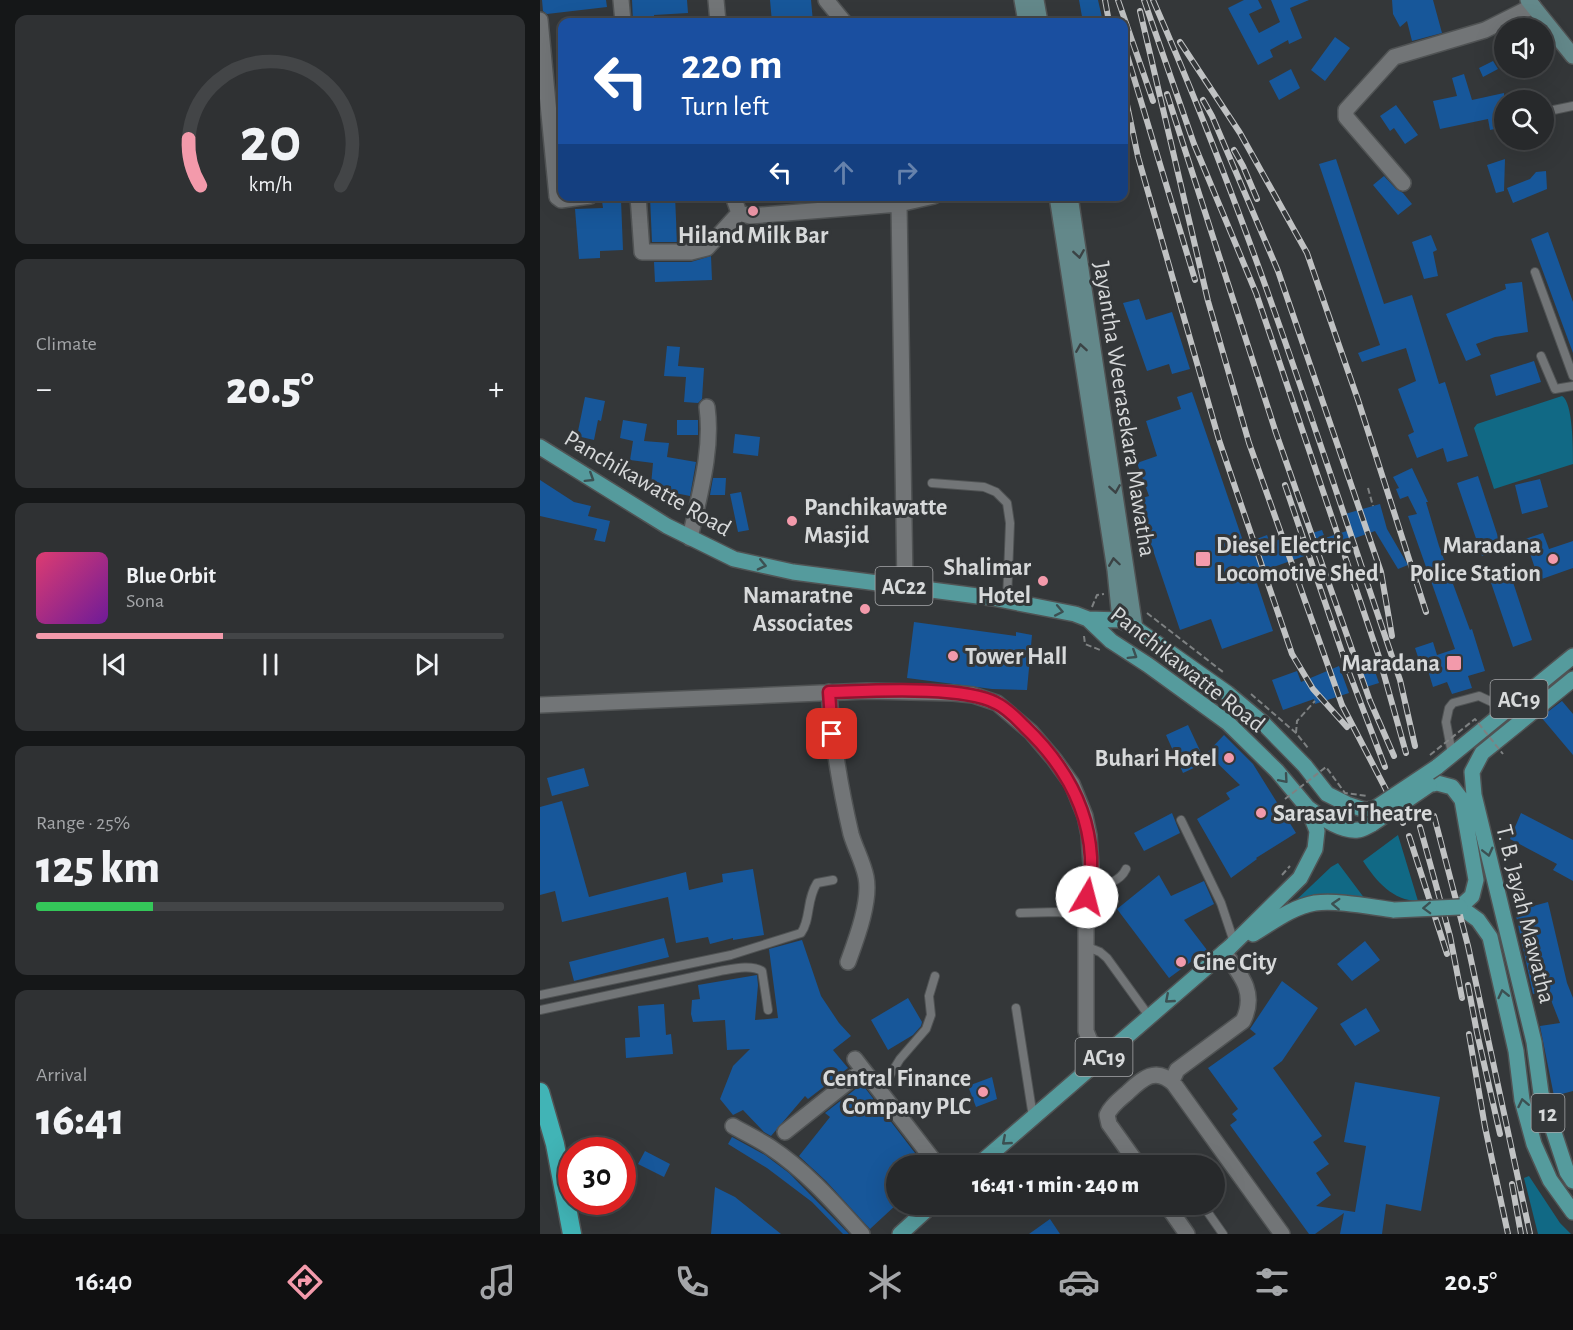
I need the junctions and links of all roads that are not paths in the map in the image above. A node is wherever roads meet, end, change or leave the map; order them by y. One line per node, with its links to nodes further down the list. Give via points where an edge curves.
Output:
1 (621, 0): 7 (street)
2 (716, 0): 8 (street)
3 (826, 0): 9 (street)
4 (1022, 0): 10 (main road)
5 (1036, 0): 11 (main road)
6 (1531, 3): 13 (main road); 17 (street, via 1485,30 1394,57 1346,110 1346,117)
7 (623, 18)
8 (718, 18)
9 (841, 18)
10 (1025, 18)
11 (1039, 18)
12 (540, 20): 15 (street)
13 (1573, 56)
14 (1573, 106): 16 (lane)
15 (551, 109): 18 (street)
16 (1554, 110)
17 (1402, 183)
18 (558, 198)
19 (638, 201): 25 (street, via 642,252 691,252 707,248)
20 (735, 201): 25 (street)
21 (912, 201): 24 (street)
22 (1058, 201): 37 (main road, Jayantha Weerasekara Mawatha, one-way to 22)
23 (1071, 201): 38 (main road, Jayantha Weerasekara Mawatha, one-way to 38)
24 (899, 204): 25 (street, via 750,216); 34 (street)
25 (739, 213)
26 (1535, 272): 28 (lane)
27 (1542, 356): 29 (lane, via 1555,389)
28 (1573, 376)
29 (1573, 386)
30 (707, 407): 33 (street, via 705,463)
31 (540, 447): 33 (main road, Panchikawatte Road / AC22, one-way to 33)
32 (932, 483): 35 (lane, via 984,487 996,492 1007,504)
33 (690, 538): 34 (main road, Panchikawatte Road / AC22, one-way to 34, via 734,559 793,572)
34 (905, 586): 35 (main road, Panchikawatte Road / AC22)
35 (1007, 601): 36 (main road, Panchikawatte Road / AC22, one-way to 36)
36 (1088, 619): 37 (main road, Panchikawatte Road / AC22); 47 (main road, Panchikawatte Road / AC22, one-way to 47, via 1111,641 1228,723)
37 (1120, 620): 38 (main road, Panchikawatte Road / AC22)
38 (1135, 628): 46 (main road, Panchikawatte Road / AC22, via 1255,716 1327,794 1365,810)
39 (1573, 656): 43 (main road, AC19)
40 (1573, 679): 45 (main road, AC19, via 1482,753 1472,772)
41 (829, 692): 42 (street); 51 (street, via 930,692 972,695 997,703 1031,732 1072,784 1089,835); 57 (street, via 834,750 852,836 867,879 863,919)
42 (540, 705)
43 (1501, 707): 44 (main road, AC19); 44 (lane, via 1475,696 1453,703 1446,722)
44 (1451, 748): 46 (main road, AC19, bridge)
45 (1468, 798): 46 (main road, bridge, via 1437,783); 52 (main road, via 1476,880 1472,896); 71 (main road, T. B. Jayah Mawatha / 12, one-way to 71, via 1534,1042 1541,1093)
46 (1374, 804): 47 (main road, Panchikawatte Road / AC22, via 1359,830 1326,820)
47 (1308, 808): 56 (main road, Panchikawatte Road / AC22, via 1317,831 1315,849 1300,878)
48 (1181, 820): 56 (lane, via 1221,903)
49 (1126, 869): 51 (lane, via 1103,886)
50 (833, 880): 59 (lane, via 817,883 810,893 801,933 731,955)
51 (1091, 886): 54 (street)
52 (1460, 907): 56 (main road, one-way to 56, bridge, via 1394,909 1315,903 1287,913); 72 (main road, T. B. Jayah Mawatha, one-way to 52, via 1490,937 1478,920)
53 (1020, 913): 54 (lane)
54 (1086, 916): 55 (street)
55 (1085, 946): 63 (lane, via 1107,958); 64 (street, via 1086,1031 1090,1041)
56 (1229, 947): 63 (main road, AC19, one-way to 63); 65 (street, via 1250,995 1249,1009 1243,1022)
57 (848, 962)
58 (935, 976): 66 (lane, via 926,1029 900,1059)
59 (540, 995)
60 (1016, 1008): 68 (lane)
61 (540, 1010): 62 (lane, via 720,971 757,968 762,971)
62 (768, 1011)
63 (1149, 1016): 64 (main road, AC19)
64 (1106, 1055): 68 (main road, AC19)
65 (1175, 1076): 75 (street, via 1143,1078 1111,1107 1107,1115 1109,1124); 86 (street)
66 (881, 1090): 70 (street, via 859,1065); 73 (street)
67 (540, 1092): 81 (highway, via 555,1144)
68 (1033, 1117): 74 (main road, AC19, one-way to 74)
69 (733, 1126): 82 (street, via 789,1160)
70 (785, 1132)
71 (1555, 1137): 72 (main road); 76 (main road, T. B. Jayah Mawatha / 12)
72 (1534, 1144): 77 (main road, T. B. Jayah Mawatha, via 1550,1180)
73 (931, 1155)
74 (990, 1155)
75 (1131, 1155)
76 (1573, 1181)
77 (1573, 1212)
78 (921, 1215): 83 (main road)
79 (1174, 1215): 84 (street)
80 (1210, 1215): 85 (lane)
81 (572, 1234)
82 (862, 1234)
83 (900, 1234)
84 (1187, 1234)
85 (1223, 1234)
86 (1282, 1234)

